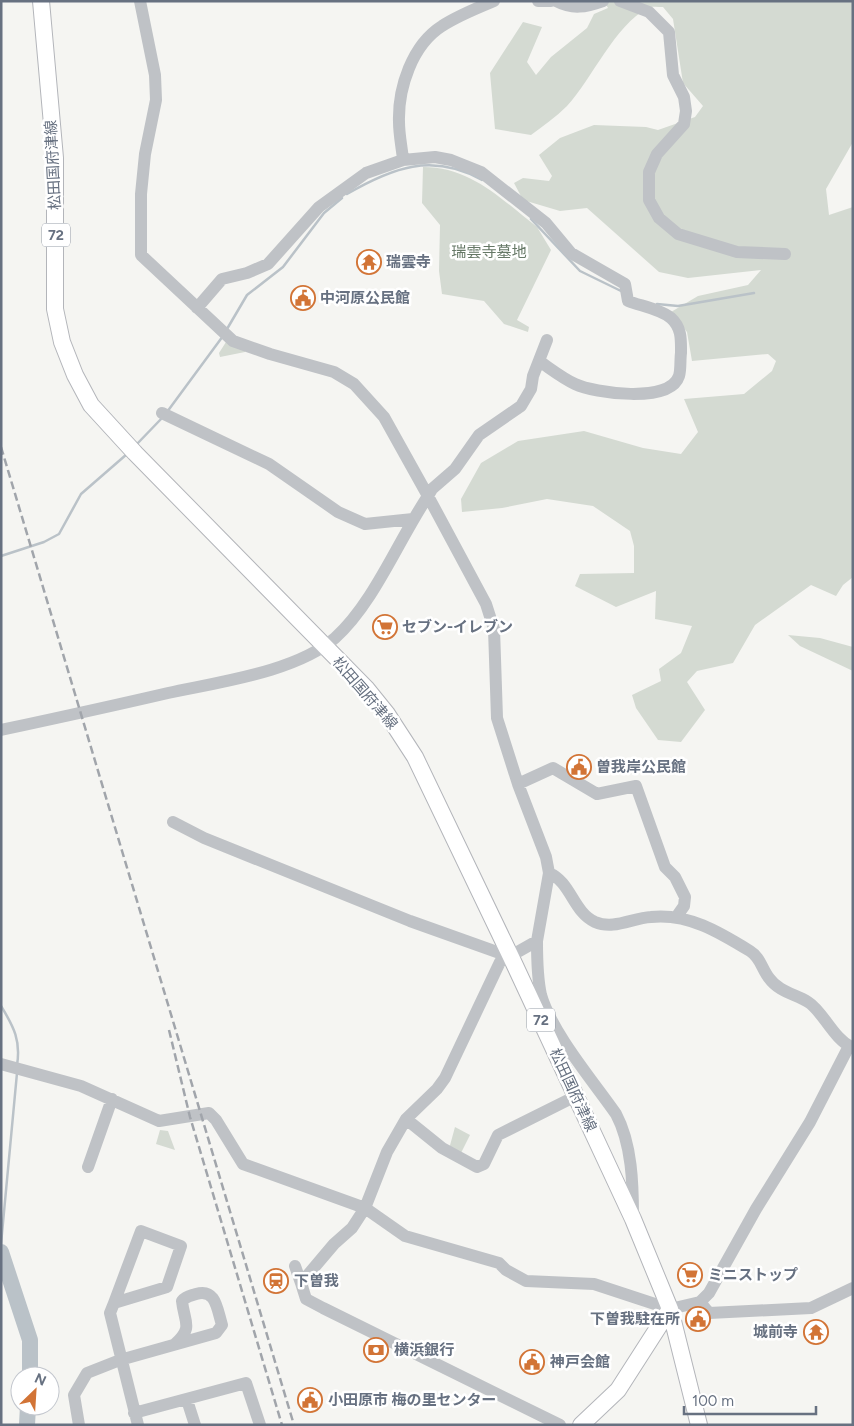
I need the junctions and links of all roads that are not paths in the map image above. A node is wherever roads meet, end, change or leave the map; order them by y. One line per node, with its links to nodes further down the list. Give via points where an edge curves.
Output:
1 (41, 1): 17 (main road, 松田国府津線 / 72, via 55,158 55,309 62,342 75,375 91,404 132,450)
2 (140, 1): 11 (street, via 155,75 156,100 141,194 141,254)
3 (494, 1): 9 (street, via 442,26 412,62 404,84 399,121)
4 (538, 1): 5 (street)
5 (551, 1)
6 (556, 1): 7 (street, via 587,7)
7 (603, 1)
8 (620, 1): 10 (street, via 649,12 668,32 673,75 684,97 684,124 657,154 649,172 649,200 658,218 678,234 737,252)
9 (404, 160): 11 (street, via 366,172 319,207 268,264 222,279); 13 (street, via 435,157 481,172 546,223 570,253 625,284 628,301 671,318 682,336 679,376 670,387 644,394 585,388)
10 (786, 254)
11 (197, 308): 15 (street, via 225,335 270,354 334,372 354,384 384,417)
12 (547, 340): 13 (street)
13 (539, 361): 15 (street, via 531,389 521,406 479,436 455,469)
14 (165, 415): 16 (street, via 269,464 338,512 365,524)
15 (428, 496): 16 (street); 19 (street, via 486,604 494,629 497,718)
16 (413, 518): 17 (street, via 365,602 334,639)
17 (324, 645): 18 (street, via 286,665); 24 (main road, 松田国府津線 / 72, via 366,688 415,757)
18 (1, 730)
19 (518, 784): 21 (street); 22 (street, via 553,768 597,794 636,786 665,867 676,877 685,897 684,906)
20 (173, 822): 24 (street, via 204,838 410,922)
21 (549, 873): 22 (street, via 560,880 580,910 596,922 614,926 651,917); 23 (street)
22 (677, 916): 25 (street, via 701,924 752,952 769,979 784,992 809,1002 830,1029)
23 (537, 941): 24 (street); 32 (street, via 544,1002 557,1029 623,1128 633,1188)
24 (511, 957): 27 (main road, 松田国府津線 / 72); 29 (street, via 500,962 445,1078)
25 (851, 1047): 36 (street, via 709,1293)
26 (12, 1067): 28 (street, via 81,1086)
27 (576, 1096): 29 (street, via 498,1135 484,1164 477,1167 442,1148); 32 (main road, 松田国府津線 / 72)
28 (112, 1099): 30 (street); 31 (street, via 158,1120 209,1113 243,1164)
29 (406, 1119): 31 (street, via 386,1152)
30 (88, 1167)
31 (365, 1208): 34 (street, via 352,1228); 38 (street, via 406,1236 499,1263 526,1281 594,1284)
32 (634, 1219): 38 (main road, 松田国府津線 / 72)
33 (295, 1266): 34 (street)
34 (301, 1283): 46 (street, via 306,1299 326,1316)
35 (853, 1288): 36 (street, via 811,1308 709,1313)
36 (700, 1302): 38 (street)
37 (114, 1303): 37 (street, via 166,1288 181,1246 141,1230); 40 (street, via 110,1313)
38 (670, 1308): 47 (main road, via 618,1390); 48 (main road, 松田国府津線 / 72)
39 (175, 1344): 39 (street, via 183,1338 188,1325 182,1301 185,1297 204,1292 210,1294 222,1324 220,1329 216,1334); 40 (street)
40 (120, 1360): 42 (street); 43 (street, via 87,1373 79,1383 74,1395)
41 (187, 1400): 42 (street); 44 (street); 45 (street, via 246,1383)
42 (136, 1419)
43 (79, 1425)
44 (195, 1425)
45 (260, 1425)
46 (560, 1425)
47 (581, 1425)
48 (699, 1425)

